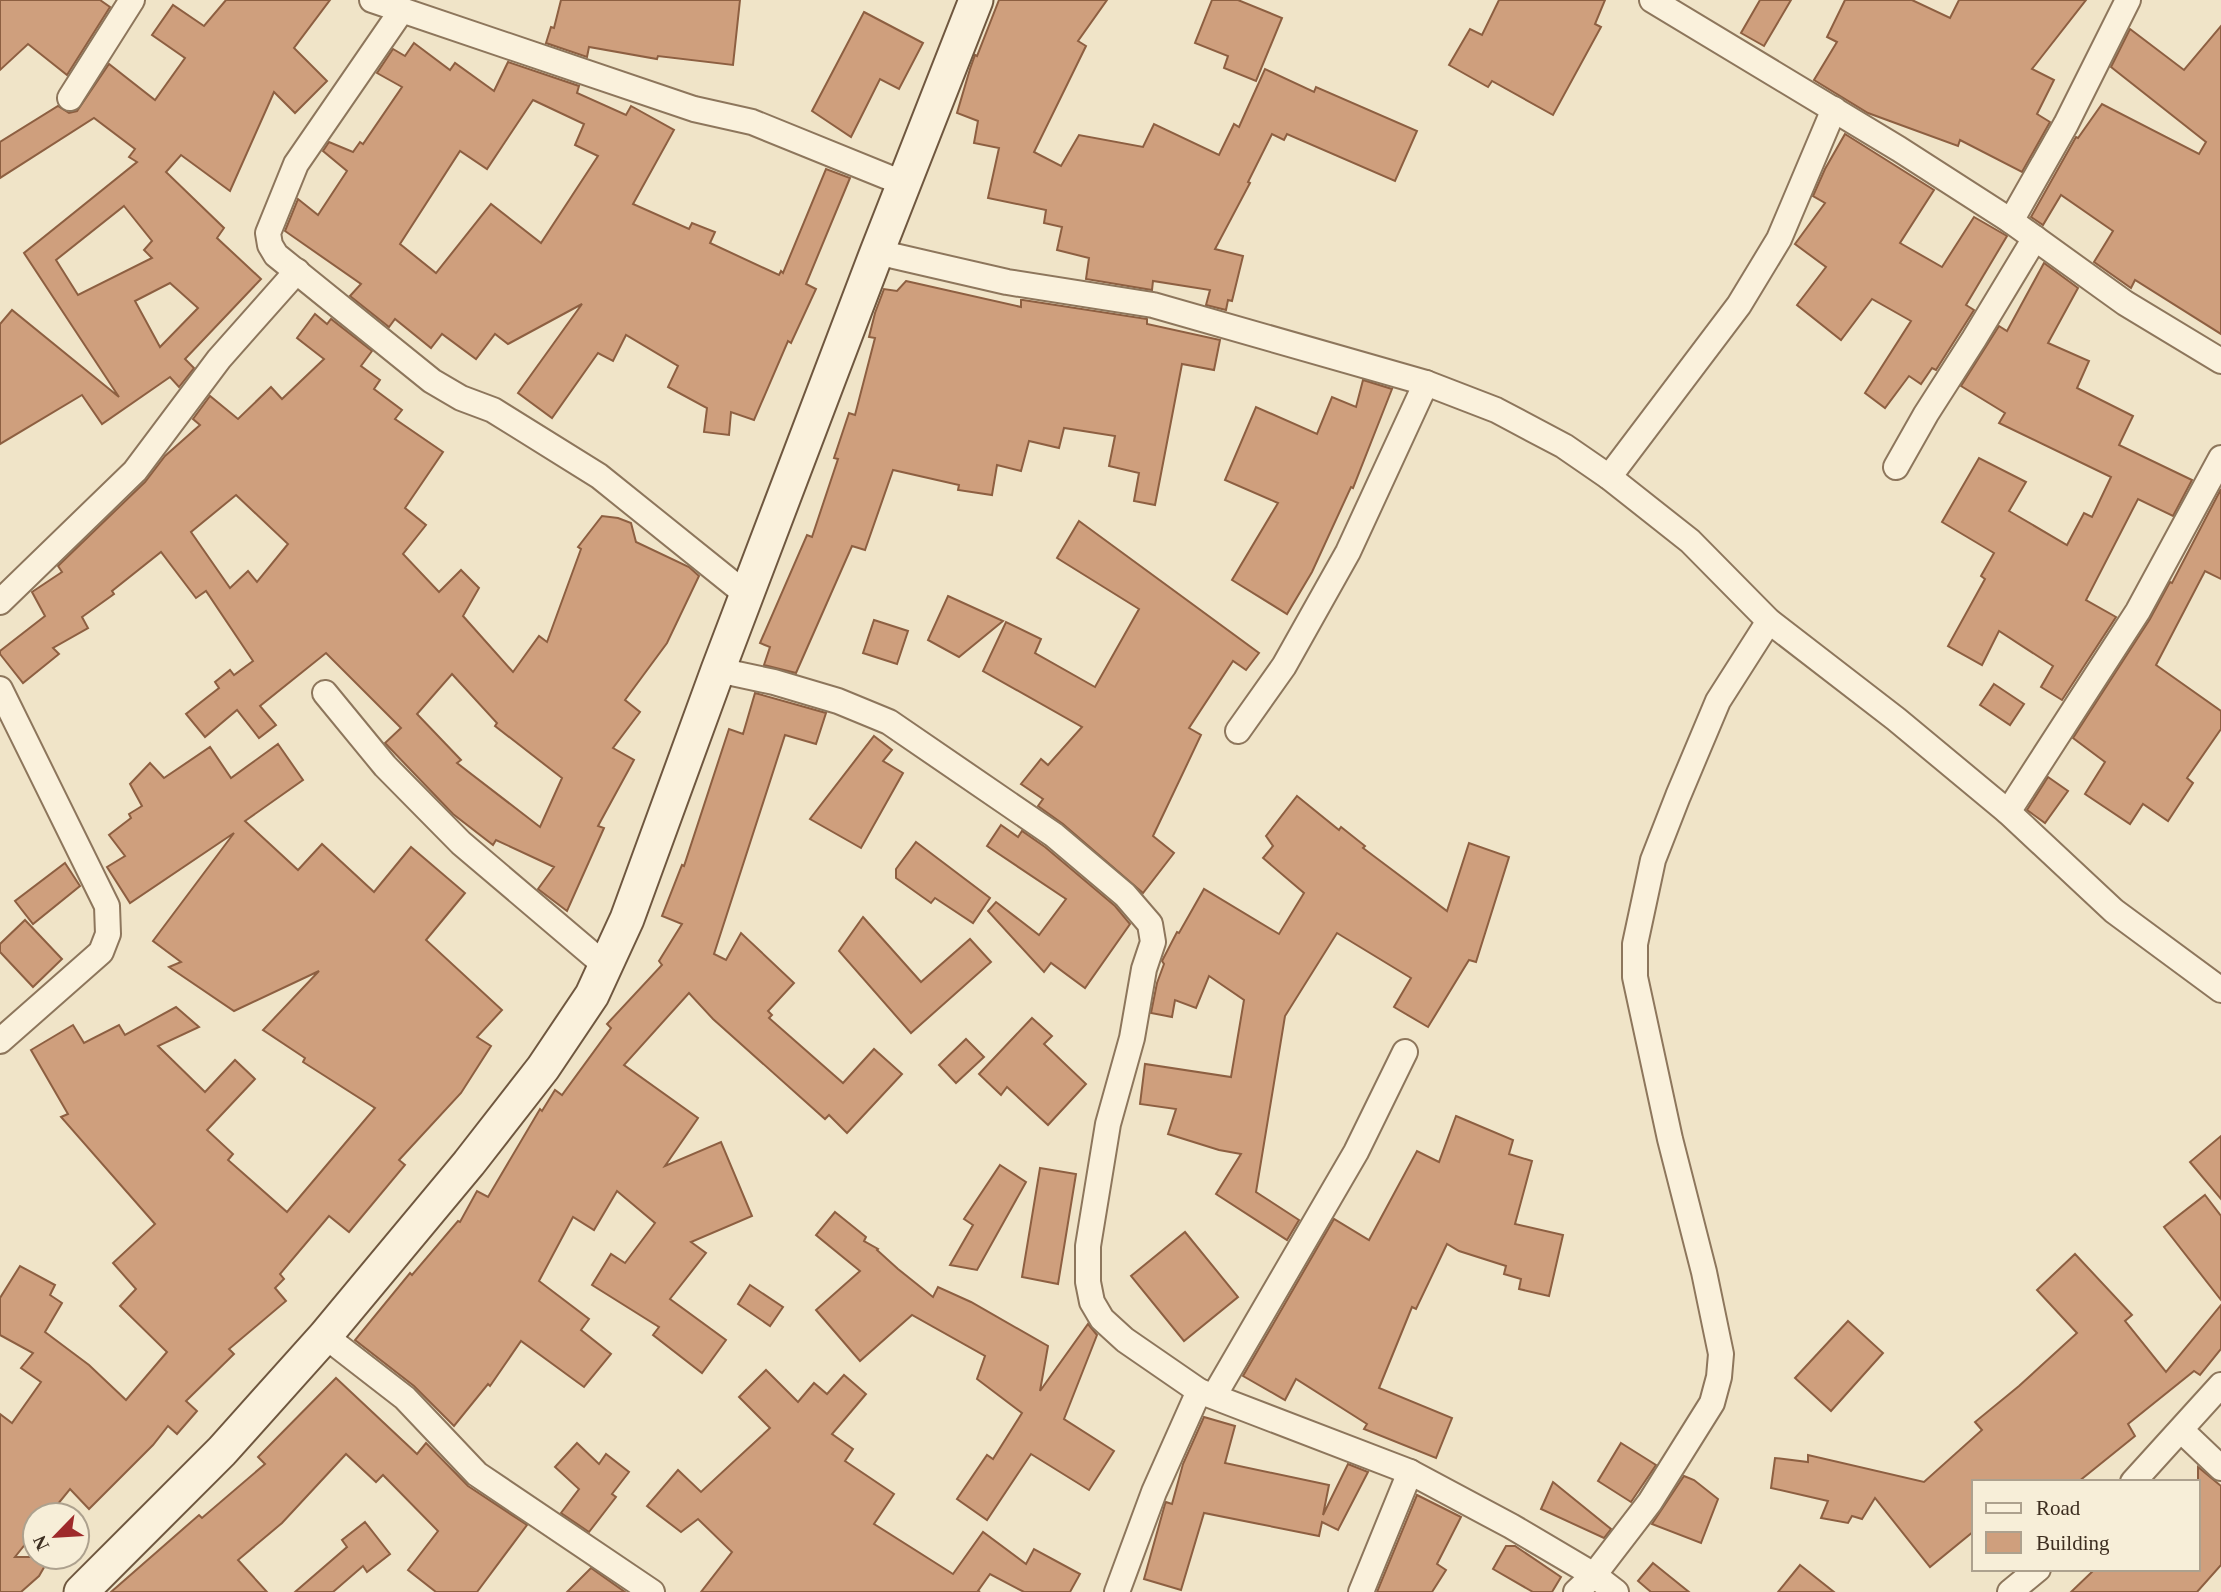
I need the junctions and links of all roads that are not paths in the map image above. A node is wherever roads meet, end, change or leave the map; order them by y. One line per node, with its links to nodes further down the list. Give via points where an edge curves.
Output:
1 (132, 0): 7 (street)
2 (372, 0): 6 (street)
3 (976, 0): 9 (street)
4 (1652, 0): 8 (street)
5 (2128, 0): 10 (street)
6 (402, 10): 9 (street, via 695,110 752,122); 13 (street, via 296,164 273,218 270,245)
7 (70, 98)
8 (1835, 109): 10 (street); 18 (street, via 1779,239 1739,305)
9 (905, 184): 12 (street)
10 (2011, 221): 11 (street)
11 (2035, 238): 14 (street, via 2126,303); 17 (street)
12 (877, 252): 15 (street, via 1007,282 1153,305); 19 (street)
13 (297, 271): 19 (street, via 432,381 493,410 599,476); 20 (street, via 219,359 135,471)
14 (2221, 361)
15 (1426, 383): 18 (street, via 1496,410 1564,446); 25 (street, via 1348,552 1284,666)
16 (2221, 458): 26 (street, via 2138,611)
17 (1896, 467)
18 (1609, 477): 21 (street, via 1690,541)
19 (747, 594): 22 (street)
20 (0, 602)
21 (1769, 621): 26 (street); 39 (street, via 1718,701 1678,796 1653,860 1635,944 1635,977 1721,1354 1719,1377 1712,1403 1688,1444)
22 (718, 670): 27 (street); 33 (street, via 838,701 889,722 1055,835 1125,895 1150,924 1153,942 1108,1124 1088,1246 1088,1282 1102,1320)
23 (0, 689): 29 (street, via 107,906 108,934 102,952)
24 (325, 693): 27 (street, via 385,766 461,844)
25 (1238, 731)
26 (2008, 812): 28 (street, via 2114,911)
27 (607, 967): 31 (street, via 543,1068)
28 (2221, 990)
29 (0, 1041)
30 (1405, 1052): 33 (street, via 1356,1152)
31 (325, 1336): 40 (street, via 222,1451); 41 (street, via 405,1398 477,1474)
32 (2221, 1385): 34 (street)
33 (1207, 1393): 36 (street); 42 (street, via 1154,1492)
34 (2182, 1431): 35 (street); 37 (street)
35 (2221, 1468)
36 (1410, 1472): 39 (street); 43 (street)
37 (2135, 1480)
38 (2036, 1571): 46 (street)
39 (1594, 1575): 44 (street); 45 (street)
40 (81, 1592)
41 (652, 1592)
42 (1117, 1592)
43 (1361, 1592)
44 (1576, 1592)
45 (1616, 1592)
46 (2010, 1592)

